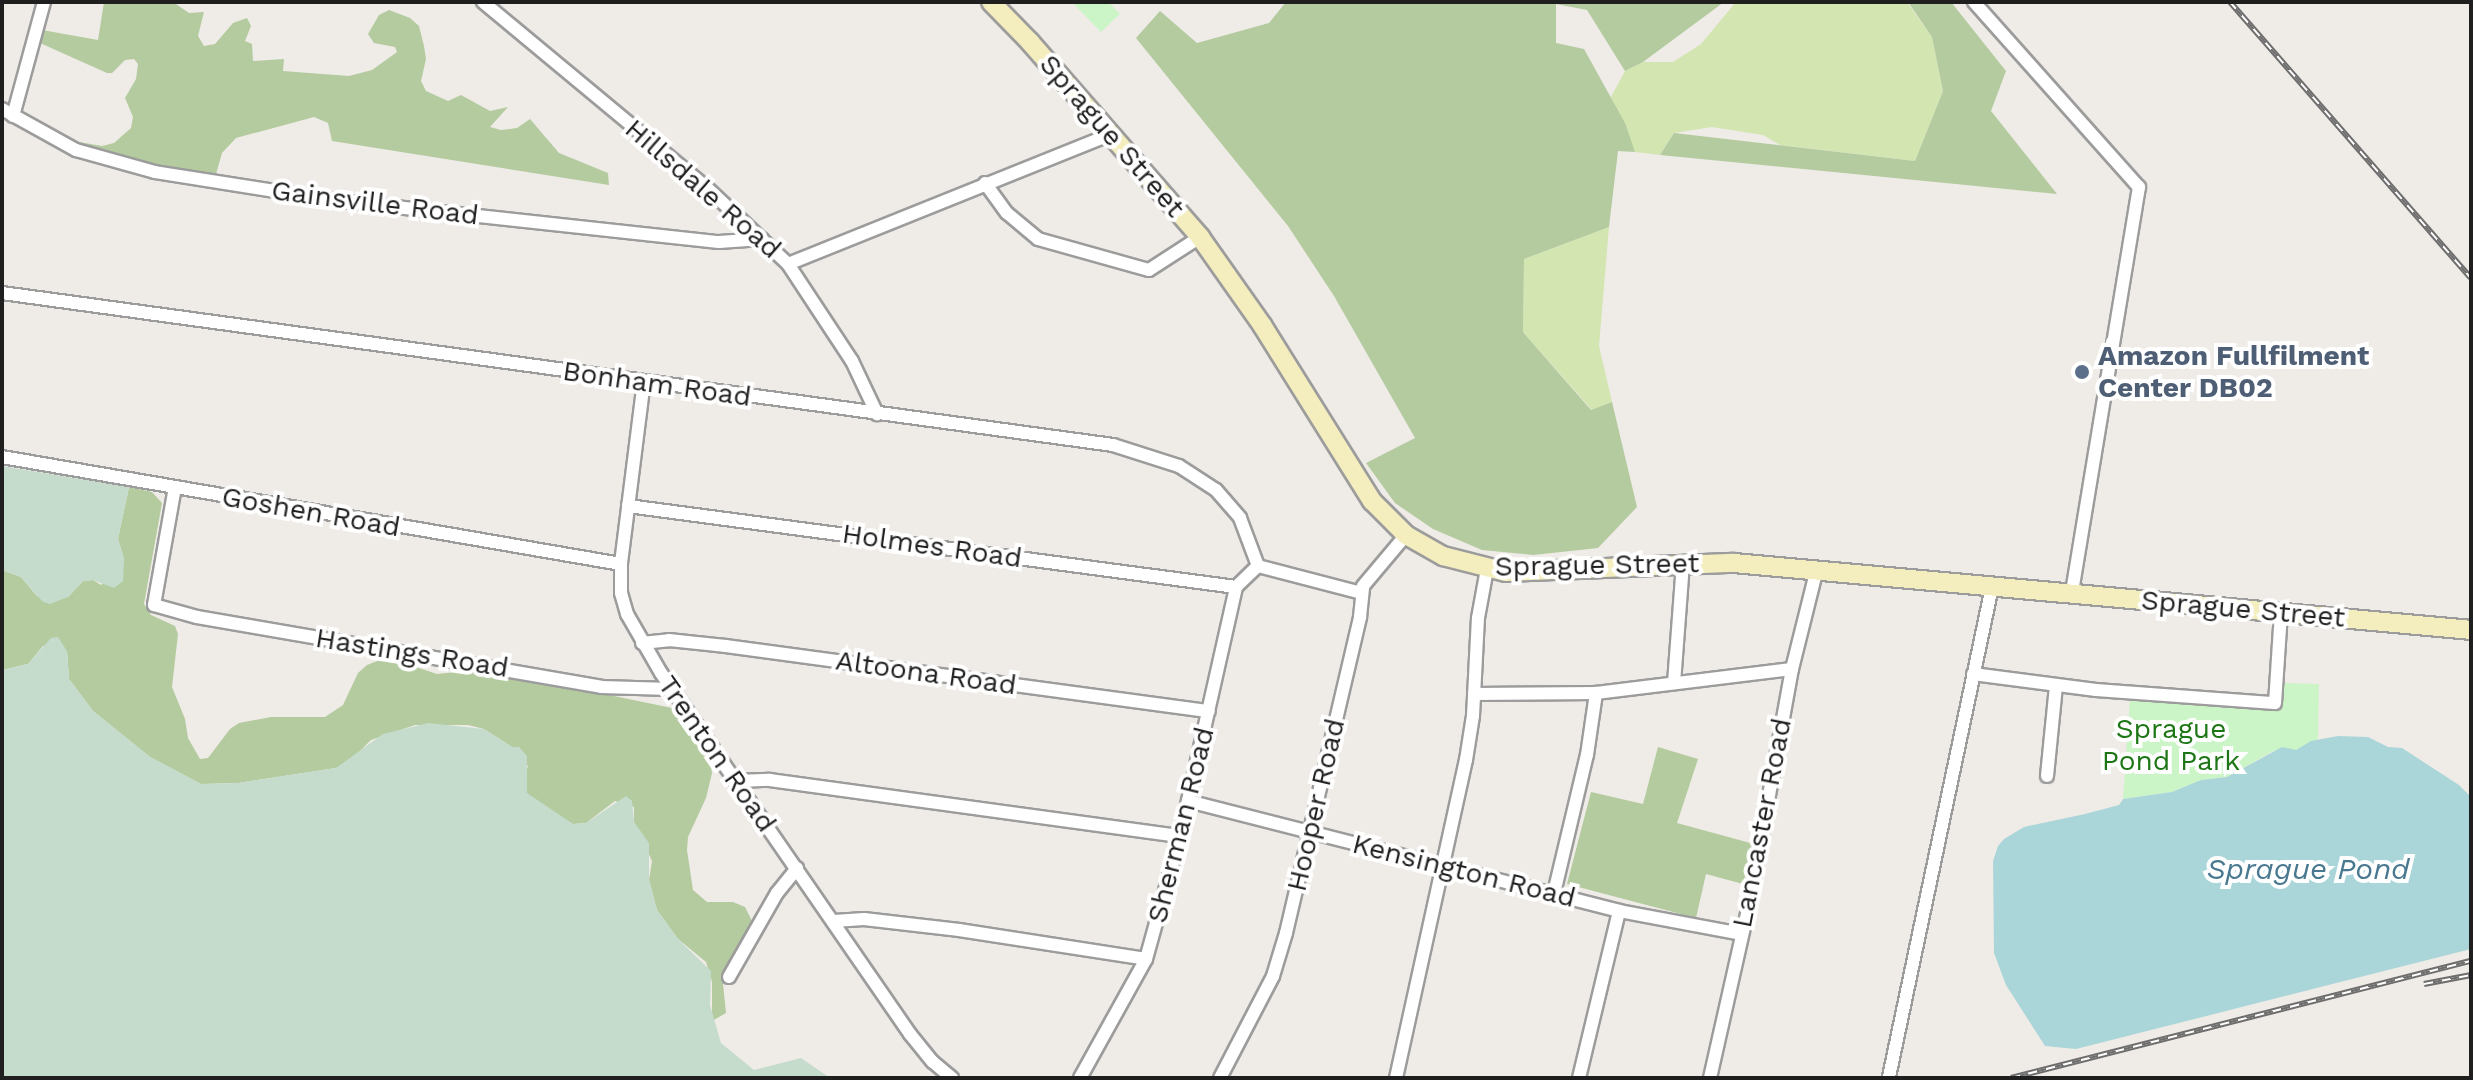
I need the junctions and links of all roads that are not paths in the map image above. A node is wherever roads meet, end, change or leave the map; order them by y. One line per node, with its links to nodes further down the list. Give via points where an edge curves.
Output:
1 (44, 2): 5 (street)
2 (483, 2): 9 (street, Hillsdale Road)
3 (991, 2): 6 (main road, Sprague Street)
4 (1974, 2): 26 (street, via 2139,187)
5 (8, 112): 9 (street, Gainsville Road, via 76,150 155,172 331,200 719,242)
6 (1111, 134): 7 (street); 8 (main road, Sprague Street)
7 (985, 183): 8 (street, via 1007,213 1038,239 1149,270); 10 (street)
8 (1200, 237): 17 (main road, Sprague Street, via 1262,325 1358,483)
9 (762, 239): 10 (street, Hillsdale Road)
10 (788, 264): 13 (street, Hillsdale Road, via 852,361)
11 (2, 293): 12 (street, Bonham Road)
12 (644, 381): 13 (street, Bonham Road); 16 (street, Trenton Road)
13 (877, 414): 20 (street, Bonham Road, via 1113,445 1179,466 1232,507)
14 (2, 457): 15 (street, Goshen Road)
15 (175, 487): 18 (street, Goshen Road); 34 (street, Hastings Road, via 154,605 197,617 588,685)
16 (628, 506): 18 (street, Trenton Road); 23 (street, Holmes Road)
17 (1406, 535): 21 (main road, Sprague Street, via 1443,556); 25 (street, Hooper Road, via 1369,576)
18 (621, 564): 29 (street, Trenton Road, via 623,600)
19 (1683, 564): 21 (main road, Sprague Street); 22 (main road, Sprague Street); 32 (street)
20 (1258, 566): 23 (street); 25 (street)
21 (1487, 569): 36 (street)
22 (1817, 569): 24 (main road, Sprague Street); 30 (street, Lancaster Road)
23 (1236, 587): 37 (street, Sherman Road)
24 (1992, 587): 26 (main road, Sprague Street); 31 (street)
25 (1362, 593): 41 (street, Hooper Road)
26 (2072, 593): 27 (main road, Sprague Street)
27 (2281, 612): 28 (main road, Sprague Street); 33 (street, via 2275,703)
28 (2471, 630)
29 (642, 643): 34 (street, Trenton Road); 37 (street, Altoona Road, via 669,640 765,651)
30 (1792, 669): 32 (street); 48 (street, Lancaster Road)
31 (1973, 674): 33 (street); 52 (street)
32 (1674, 683): 35 (street)
33 (2056, 686): 38 (street)
34 (671, 689): 39 (street, Trenton Road)
35 (1596, 693): 36 (street); 45 (street)
36 (1474, 694): 43 (street)
37 (1209, 711): 40 (street, Sherman Road)
38 (2047, 776)
39 (736, 781): 42 (street, via 770,780); 44 (street, Trenton Road)
40 (1188, 801): 41 (street, Kensington Road); 42 (street, Sherman Road)
41 (1310, 832): 43 (street, Kensington Road); 54 (street, Hooper Road, via 1273,976)
42 (1180, 836): 49 (street, Sherman Road)
43 (1443, 866): 45 (street, Kensington Road); 55 (street)
44 (797, 868): 47 (street, Trenton Road); 50 (street)
45 (1554, 893): 46 (street, Kensington Road)
46 (1619, 911): 48 (street, Kensington Road); 56 (street)
47 (834, 921): 49 (street, via 864,919 959,930); 53 (street, Trenton Road, via 921,1049)
48 (1742, 934): 57 (street, Lancaster Road)
49 (1146, 959): 51 (street, Sherman Road)
50 (729, 977)
51 (1082, 1077)
52 (1889, 1077)
53 (952, 1078)
54 (1220, 1078)
55 (1396, 1078)
56 (1579, 1078)
57 (1710, 1078)

